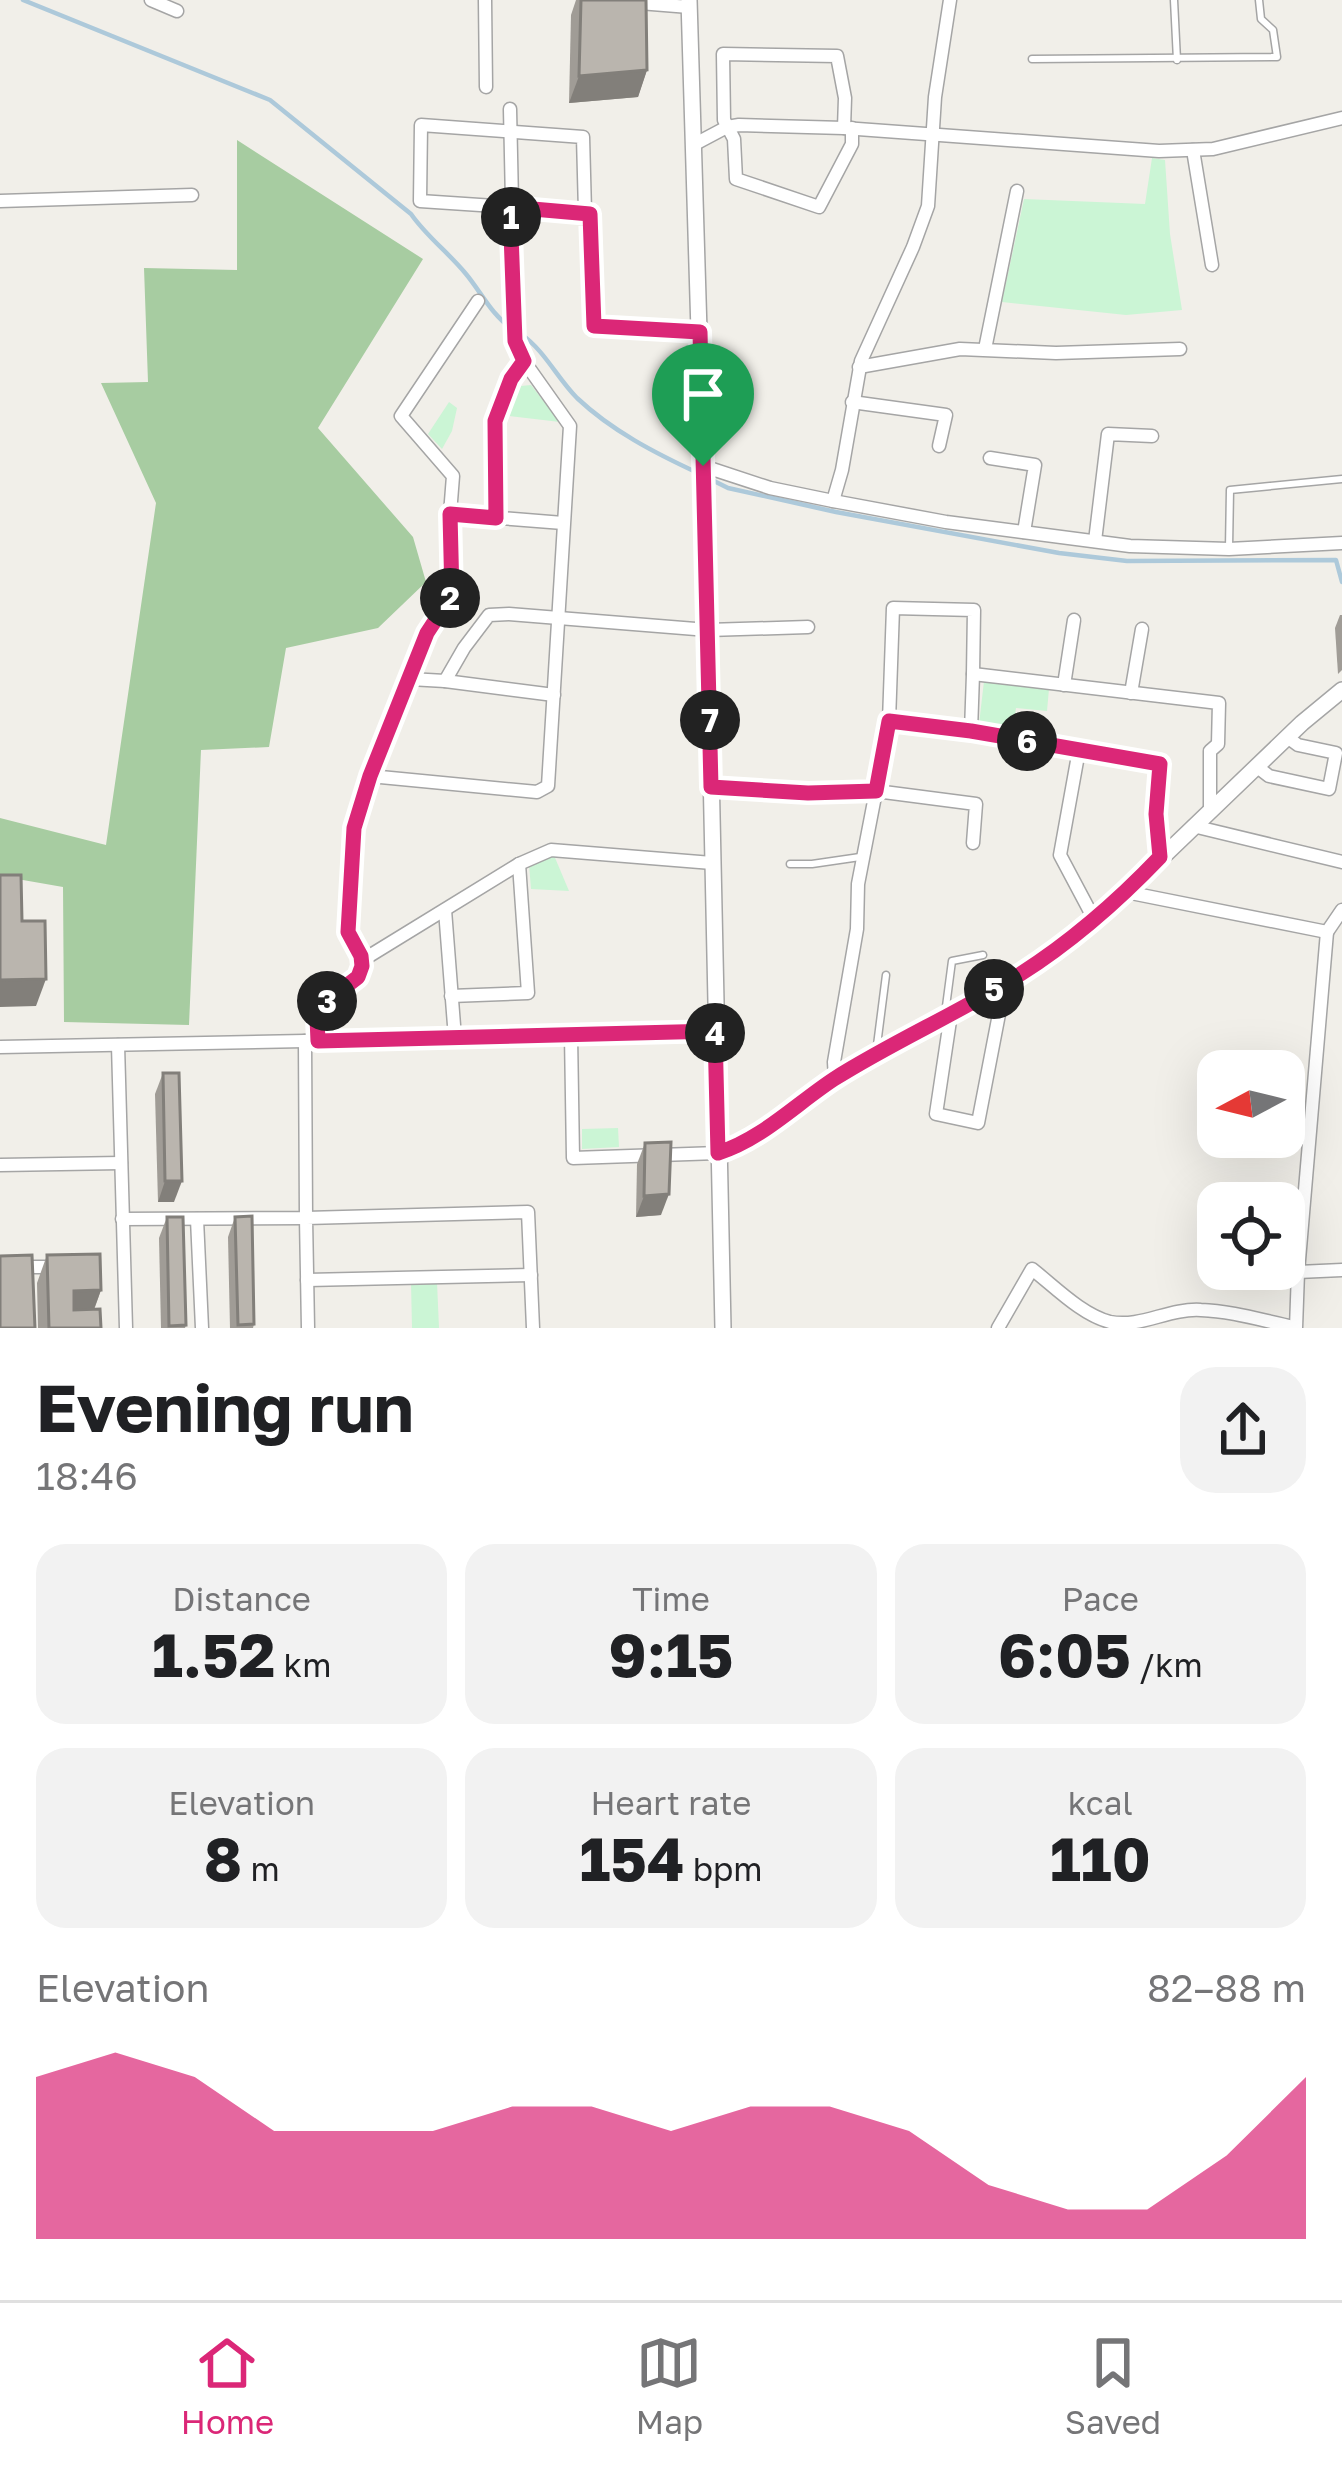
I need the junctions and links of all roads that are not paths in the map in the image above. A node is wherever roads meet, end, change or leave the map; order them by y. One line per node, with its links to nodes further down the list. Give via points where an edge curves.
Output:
1 (151, 0): 8 (street)
2 (485, 0): 11 (street)
3 (602, 0): 7 (street)
4 (950, 0): 17 (street)
5 (1174, 0): 10 (lane)
6 (1259, 0): 10 (lane, via 1276,57)
7 (689, 3): 18 (street)
8 (177, 11)
9 (1032, 59): 10 (lane)
10 (1177, 60)
11 (486, 87)
12 (510, 109): 16 (street)
13 (1342, 118): 19 (street)
14 (727, 127): 15 (street); 15 (street, via 736,178 819,207 852,145); 15 (street, via 723,54 837,56); 18 (street)
15 (848, 128): 17 (street)
16 (510, 131): 23 (street); 23 (street, via 422,125 420,201); 24 (street, via 583,137)
17 (931, 134): 19 (street); 31 (street, via 928,206)
18 (695, 144): 27 (street)
19 (1193, 150): 25 (street)
20 (1017, 190): 28 (street)
21 (192, 195): 22 (street)
22 (0, 201)
23 (510, 207): 24 (street); 30 (street, via 515,341)
24 (585, 212): 27 (street, via 594,326)
25 (1212, 265)
26 (478, 301): 39 (street, via 401,416 453,476)
27 (700, 332): 36 (street)
28 (985, 349): 29 (street); 31 (street)
29 (1180, 349)
30 (524, 361): 40 (street, via 495,421); 41 (street, via 570,426)
31 (860, 368): 32 (street)
32 (852, 402): 34 (street, via 946,415); 38 (street)
33 (1152, 436): 43 (street, via 1108,434)
34 (939, 446)
35 (990, 458): 42 (street, via 1034,464)
36 (703, 466): 38 (street); 50 (street)
37 (1342, 479): 45 (lane, via 1230,490)
38 (833, 501): 42 (street)
39 (450, 514): 40 (street); 52 (street, via 452,595)
40 (496, 518): 41 (street)
41 (563, 523): 46 (street)
42 (1024, 532): 43 (street)
43 (1094, 541): 45 (street)
44 (1342, 543): 45 (street)
45 (1229, 549)
46 (557, 620): 50 (street); 53 (street, via 489,615); 57 (street)
47 (1074, 620): 54 (street)
48 (808, 627): 50 (street)
49 (1142, 629): 56 (street)
50 (708, 630): 64 (street)
51 (973, 674): 54 (street); 58 (street, via 974,610 892,608); 59 (street)
52 (410, 679): 53 (street); 63 (street)
53 (445, 681): 57 (street)
54 (1064, 685): 56 (street)
55 (1342, 690): 60 (street)
56 (1131, 693): 66 (street, via 1220,703)
57 (554, 695): 63 (street, via 544,789)
58 (889, 721): 59 (street); 65 (street)
59 (971, 731): 61 (street)
60 (1287, 737): 62 (street); 62 (street, via 1336,752 1329,789)
61 (1079, 750): 70 (street, via 1160,764); 78 (street, via 1060,855)
62 (1256, 766): 66 (street)
63 (370, 776): 81 (street, via 354,828 348,932)
64 (711, 787): 65 (street); 72 (street)
65 (876, 791): 68 (street, via 976,804); 69 (street)
66 (1210, 810): 67 (street)
67 (1192, 826): 70 (street); 71 (street)
68 (973, 843)
69 (863, 856): 74 (lane); 93 (street)
70 (1160, 857): 75 (street)
71 (1342, 862)
72 (712, 863): 73 (street, via 551,850); 86 (street)
73 (519, 864): 76 (street); 84 (street, via 528,993)
74 (790, 864)
75 (1126, 892): 78 (street); 79 (street)
76 (445, 910): 81 (street); 84 (street)
77 (1342, 910): 79 (street)
78 (1094, 919): 83 (street)
79 (1327, 932): 97 (street)
80 (983, 955): 85 (lane, via 952,961)
81 (362, 961): 89 (street, via 358,977 327,1001)
82 (886, 975): 92 (lane)
83 (1005, 983): 85 (street); 85 (street, via 978,1123 936,1114)
84 (452, 996): 88 (street)
85 (948, 1016): 92 (street)
86 (715, 1031): 87 (street); 94 (street)
87 (571, 1035): 88 (street); 94 (street, via 573,1158)
88 (454, 1038): 89 (street)
89 (312, 1041): 90 (street); 98 (street)
90 (118, 1045): 91 (street); 95 (street)
91 (0, 1047)
92 (875, 1056): 93 (street)
93 (835, 1079): 94 (street)
94 (718, 1153): 114 (street)
95 (121, 1163): 96 (street); 99 (street)
96 (0, 1166)
97 (1305, 1190)
98 (306, 1218): 100 (street); 107 (street, via 528,1212); 108 (street)
99 (122, 1219): 100 (street); 102 (street)
100 (196, 1219): 111 (street)
101 (103, 1266): 102 (street)
102 (124, 1266): 110 (street)
103 (62, 1267): 104 (street)
104 (0, 1268)
105 (1342, 1270): 106 (street)
106 (1305, 1272)
107 (531, 1275): 108 (street); 113 (street)
108 (307, 1280): 112 (street)
109 (1297, 1290): 116 (street)
110 (126, 1328)
111 (202, 1328)
112 (308, 1328)
113 (533, 1328)
114 (723, 1328)
115 (998, 1328): 116 (street, via 1032,1269 1108,1322 1136,1325 1201,1310)
116 (1295, 1328)

